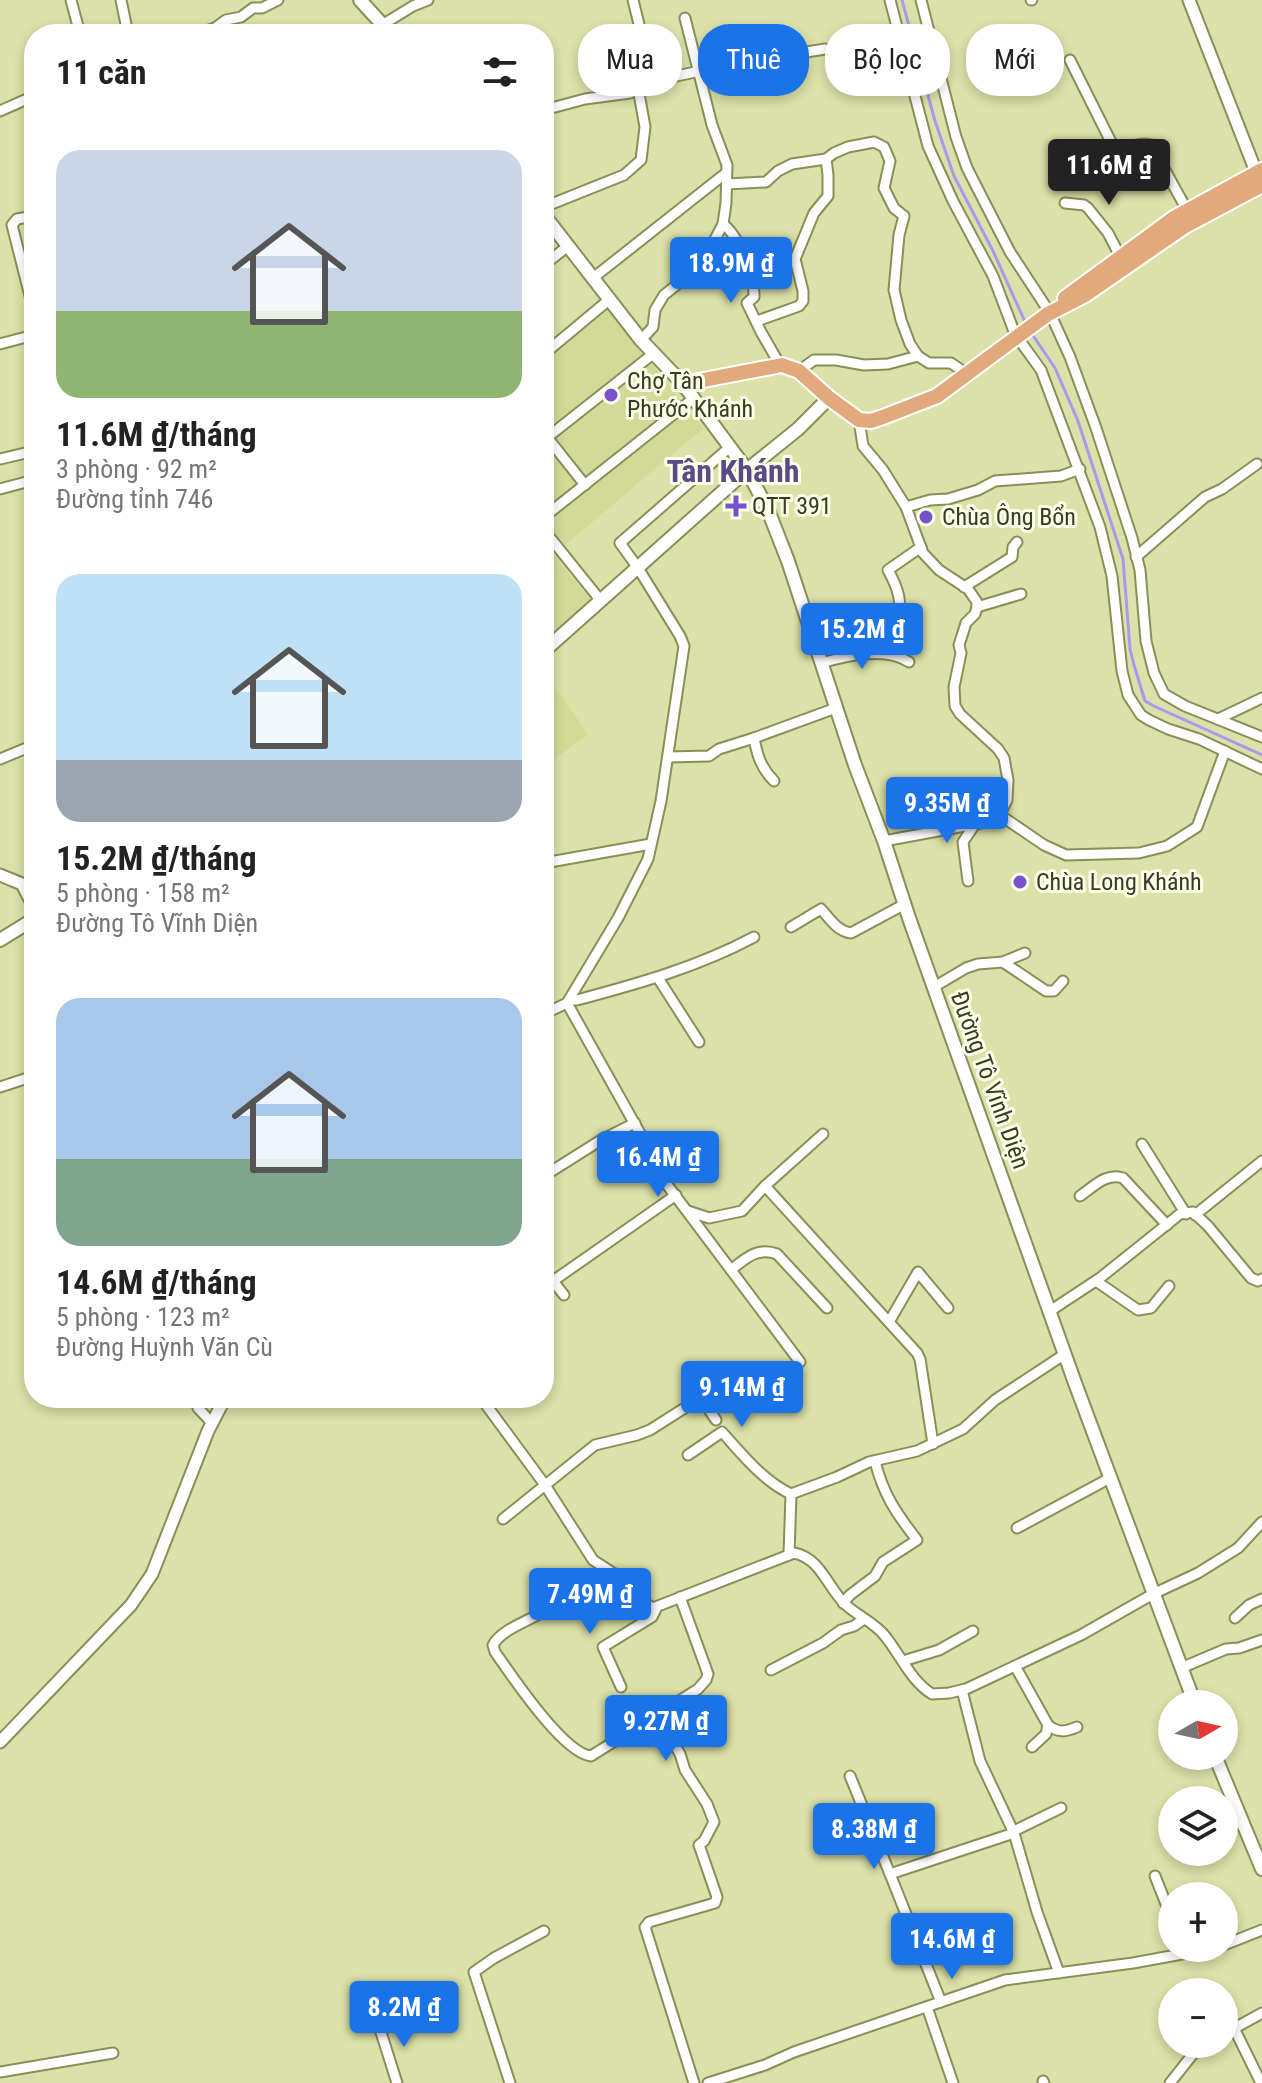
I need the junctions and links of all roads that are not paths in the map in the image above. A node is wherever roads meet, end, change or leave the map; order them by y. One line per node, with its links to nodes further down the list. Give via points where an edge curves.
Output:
1 (71, 0): 11 (street)
2 (121, 0): 12 (street)
3 (278, 0): 13 (street)
4 (360, 0): 14 (main road)
5 (428, 0): 15 (street)
6 (633, 0): 16 (street)
7 (890, 0): 46 (street, via 928,146 993,276)
8 (921, 0): 44 (street, via 967,168 1010,252)
9 (1189, 0): 30 (street)
10 (685, 18): 20 (street)
11 (77, 24)
12 (126, 24)
13 (220, 24)
14 (380, 24)
15 (392, 24)
16 (639, 24)
17 (825, 49): 18 (street)
18 (809, 52)
19 (1070, 60): 34 (street, via 1117,154 1151,145)
20 (698, 72): 21 (street)
21 (682, 75)
22 (608, 96): 26 (street)
23 (639, 96): 32 (street, via 645,127 641,160 624,175)
24 (704, 96): 29 (street)
25 (24, 100): 27 (street)
26 (554, 107)
27 (0, 111)
28 (826, 159): 31 (street, via 792,164 766,182); 45 (street, via 828,196 814,213 795,259 803,301); 52 (street, via 848,147 874,142 884,147 890,161 884,188 904,216 894,290)
29 (726, 173): 31 (street); 42 (street)
30 (1260, 178): 34 (main road); 44 (main road)
31 (727, 184): 36 (street)
32 (554, 203)
33 (1065, 203): 40 (street, via 1088,208)
34 (1187, 210): 40 (main road)
35 (24, 218): 41 (street, via 12,225)
36 (723, 224): 45 (street, via 732,231 746,262 754,290 747,303); 48 (street, via 698,268 664,295 653,327)
37 (554, 228): 38 (main road, Đường Tô Vĩnh Diện)
38 (568, 246): 39 (street); 42 (main road, Đường Tô Vĩnh Diện)
39 (554, 257)
40 (1121, 258): 44 (main road)
41 (24, 272)
42 (593, 278): 43 (main road, Đường Tô Vĩnh Diện)
43 (610, 299): 48 (main road, Đường Tô Vĩnh Diện); 50 (street)
44 (1050, 313): 46 (main road); 76 (street, via 1096,428)
45 (757, 321): 53 (street)
46 (1016, 336): 55 (main road); 66 (street, via 1041,370)
47 (24, 338): 49 (street)
48 (641, 340): 51 (main road, Đường Tô Vĩnh Diện)
49 (0, 344)
50 (554, 346)
51 (653, 354): 56 (main road, Đường Tô Vĩnh Diện); 60 (street)
52 (918, 356): 54 (street, via 864,365 814,360); 55 (street, via 929,363 951,363)
53 (780, 365): 54 (main road); 56 (main road)
54 (799, 371): 58 (main road)
55 (967, 374): 59 (main road, via 910,408)
56 (683, 384): 57 (main road, Đường Tô Vĩnh Diện)
57 (694, 398): 61 (main road, Đường Tô Vĩnh Diện); 69 (street)
58 (829, 398): 59 (main road); 67 (main road)
59 (859, 420): 71 (street, via 863,446)
60 (554, 433)
61 (730, 447): 67 (main road, Đường Tô Vĩnh Diện); 77 (street, via 620,543)
62 (554, 448): 69 (street)
63 (24, 453): 64 (street)
64 (0, 459)
65 (1257, 464): 76 (street, via 1205,497)
66 (1080, 469): 71 (street, via 1061,476 995,481 948,499); 92 (street, via 1112,576 1128,695 1149,720)
67 (747, 470): 77 (main road); 85 (main road, Đường Tô Vĩnh Diện, via 788,561)
68 (24, 483): 70 (street)
69 (585, 485): 72 (street)
70 (0, 489)
71 (906, 507): 75 (street)
72 (554, 509)
73 (554, 542): 80 (street)
74 (1017, 542): 78 (street, via 1012,557)
75 (921, 547): 78 (street, via 939,570); 82 (street, via 888,570 898,588)
76 (1136, 557): 88 (street, via 1146,641 1164,694)
77 (638, 568): 80 (main road); 93 (street, via 684,646)
78 (964, 587): 81 (street)
79 (1021, 594): 81 (street)
80 (601, 601): 83 (main road)
81 (977, 607): 97 (street, via 962,630 955,706 1004,758 1007,800)
82 (898, 623)
83 (554, 642)
84 (909, 662): 85 (street, via 874,653)
85 (821, 663): 87 (main road, Đường Tô Vĩnh Diện)
86 (1262, 698): 88 (street)
87 (836, 708): 90 (street); 99 (main road, Đường Tô Vĩnh Diện)
88 (1218, 719): 89 (street)
89 (1262, 737)
90 (754, 738): 93 (street, via 709,756); 96 (street, via 764,771)
91 (24, 749): 94 (street)
92 (1225, 751): 95 (street); 97 (street, via 1197,827 1167,846 1139,853 1066,855)
93 (668, 757): 100 (street)
94 (0, 759)
95 (1262, 769)
96 (774, 781)
97 (997, 813): 98 (street)
98 (975, 824): 99 (street); 103 (street, via 963,842)
99 (884, 841): 105 (main road, Đường Tô Vĩnh Diện)
100 (651, 844): 101 (street); 115 (street, via 636,885)
101 (554, 861)
102 (0, 875): 104 (street)
103 (968, 881)
104 (24, 888)
105 (905, 904): 107 (street, via 851,933 837,928 821,909); 114 (main road, Đường Tô Vĩnh Diện)
106 (24, 925): 109 (main road)
107 (791, 927)
108 (754, 937): 112 (street)
109 (0, 940)
110 (1025, 953): 111 (street)
111 (1003, 962): 113 (street, via 1046,991 1054,991); 114 (street, via 966,968)
112 (658, 978): 115 (street); 117 (street)
113 (1063, 981)
114 (934, 987): 140 (main road, Đường Tô Vĩnh Diện)
115 (568, 1002): 116 (street); 120 (street)
116 (554, 1009)
117 (699, 1042)
118 (24, 1079): 119 (street)
119 (0, 1087)
120 (635, 1123): 124 (street); 126 (street, via 659,1174)
121 (823, 1134): 125 (street)
122 (1142, 1144): 129 (street)
123 (1262, 1161): 129 (street)
124 (554, 1170)
125 (765, 1186): 128 (street, via 742,1211 709,1218); 141 (street)
126 (676, 1195): 128 (street); 133 (street)
127 (1080, 1196): 130 (street, via 1109,1177 1123,1178)
128 (688, 1211): 131 (street)
129 (1190, 1214): 130 (street, via 1180,1214); 132 (street, via 1208,1226 1251,1278)
130 (1167, 1225): 134 (street)
131 (731, 1270): 138 (street, via 753,1253 767,1250 777,1254); 143 (street)
132 (1262, 1279)
133 (554, 1280)
134 (1096, 1281): 136 (street, via 1138,1310 1151,1308); 140 (street)
135 (554, 1282): 137 (street)
136 (1169, 1286)
137 (564, 1295)
138 (827, 1308)
139 (948, 1308): 141 (street, via 918,1272)
140 (1050, 1311): 142 (main road, Đường Tô Vĩnh Diện)
141 (889, 1322): 149 (street, via 920,1359)
142 (1065, 1354): 149 (street, via 995,1400 963,1429); 152 (main road, Đường Tô Vĩnh Diện)
143 (800, 1362)
144 (198, 1408): 148 (street)
145 (220, 1408): 148 (street)
146 (488, 1408): 153 (street)
147 (716, 1420): 153 (street, via 703,1401 694,1402 650,1430 595,1445)
148 (212, 1423): 179 (street, via 155,1568 138,1595)
149 (933, 1444): 151 (street)
150 (688, 1455): 154 (street, via 722,1432 777,1487)
151 (875, 1461): 154 (street); 163 (street, via 890,1505 917,1540 883,1562 875,1576)
152 (1110, 1478): 157 (street); 160 (main road, Đường Tô Vĩnh Diện)
153 (545, 1485): 155 (street); 159 (street, via 593,1560)
154 (791, 1494): 158 (street)
155 (503, 1519)
156 (1262, 1522): 160 (street, via 1238,1548)
157 (1017, 1528)
158 (789, 1555): 161 (street); 163 (street, via 811,1561)
159 (607, 1570): 164 (street); 176 (street, via 496,1639 495,1652 547,1722 582,1755 591,1756)
160 (1153, 1594): 170 (street); 171 (main road, Đường Tô Vĩnh Diện)
161 (680, 1597): 164 (street); 176 (street, via 708,1674 698,1689)
162 (1262, 1599): 165 (street)
163 (843, 1603): 166 (street)
164 (657, 1607): 173 (street, via 652,1617 603,1647)
165 (1235, 1618)
166 (864, 1619): 169 (street, via 883,1633); 172 (street)
167 (973, 1631): 169 (street, via 939,1650)
168 (1262, 1640): 171 (street)
169 (903, 1661): 174 (street, via 932,1694)
170 (1015, 1666): 174 (street); 177 (street)
171 (1181, 1668): 175 (main road, Đường Tô Vĩnh Diện)
172 (771, 1670)
173 (621, 1687)
174 (962, 1690): 184 (street, via 980,1761)
175 (1190, 1690)
176 (657, 1715): 205 (street, via 714,1822 699,1845 715,1903 645,1927)
177 (1048, 1725): 178 (street, via 1056,1731); 180 (street)
178 (1077, 1727)
179 (0, 1742)
180 (1032, 1747)
181 (850, 1776): 186 (street)
182 (1061, 1808): 184 (street)
183 (1238, 1824): 185 (main road)
184 (1014, 1833): 186 (street); 193 (street)
185 (1262, 1869)
186 (890, 1874): 194 (street)
187 (1155, 1876): 188 (street)
188 (1158, 1884)
189 (1262, 1930): 191 (street)
190 (544, 1931): 204 (street, via 474,1972)
191 (1238, 1939)
192 (1158, 1957): 193 (street)
193 (1059, 1973): 194 (street, via 1005,1980)
194 (941, 2002): 195 (street)
195 (927, 2007): 206 (street); 207 (street)
196 (1262, 2013): 198 (street)
197 (379, 2026): 203 (street)
198 (1238, 2026)
199 (1238, 2036): 209 (street)
200 (113, 2053): 202 (street)
201 (1190, 2058): 208 (street)
202 (0, 2072)
203 (397, 2083)
204 (510, 2083)
205 (694, 2083)
206 (708, 2083)
207 (953, 2083)
208 (1170, 2083)
209 (1261, 2083)

